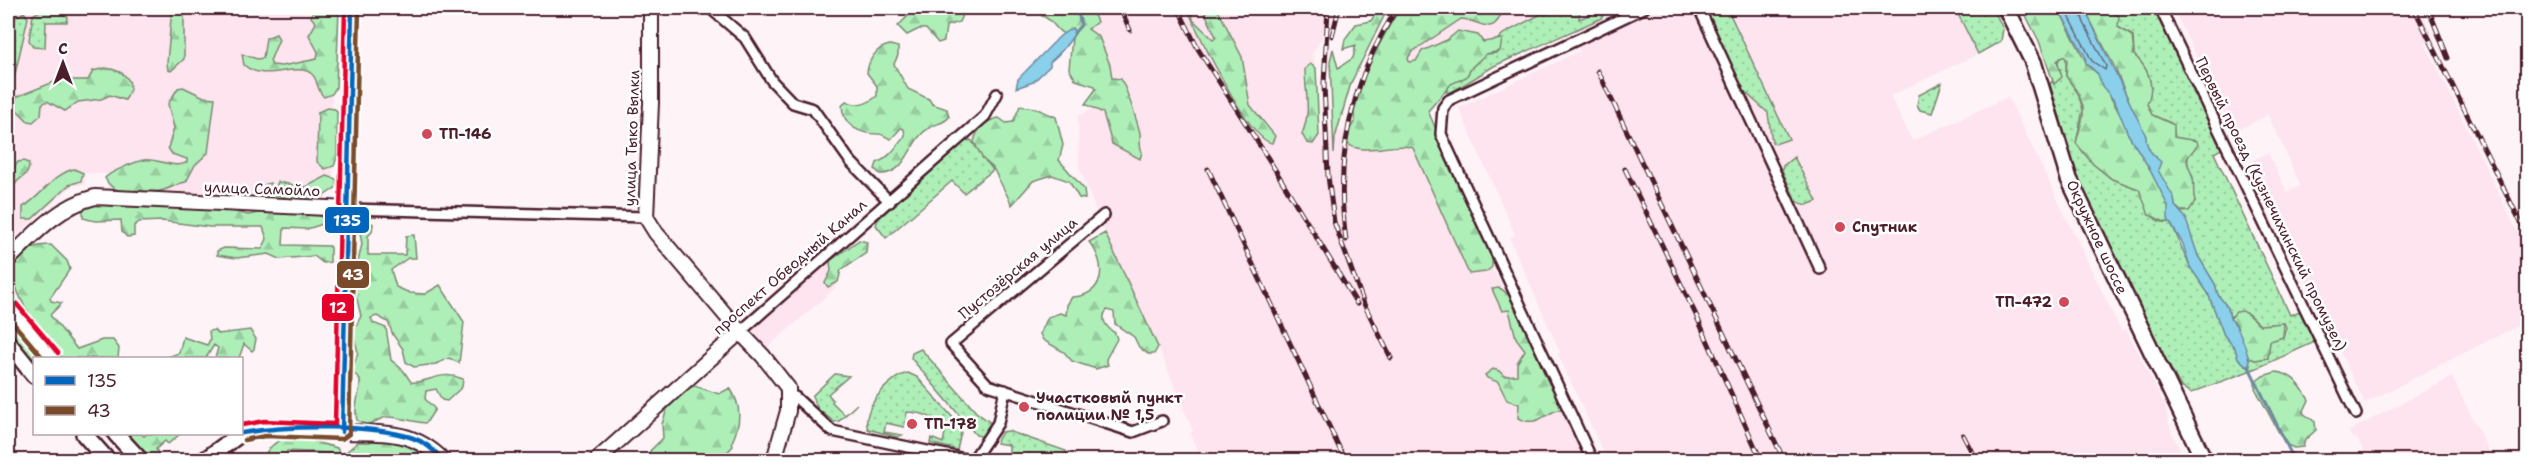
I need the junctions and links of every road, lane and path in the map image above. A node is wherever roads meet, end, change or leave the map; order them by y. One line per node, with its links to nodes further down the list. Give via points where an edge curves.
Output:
1 (352, 8): 10 (main road)
2 (651, 8): 12 (street, улица Тыко Вылки)
3 (710, 8): 9 (street, via 745,38 772,81 794,103 813,109 850,161)
4 (1644, 8): 36 (street, via 1449,100 1441,118 1440,134)
5 (1699, 8): 14 (street)
6 (2006, 8): 37 (main road, Окружное шоссе, via 2033,62 2069,179)
7 (2160, 8): 22 (street, Первый проезд (Кузнечихинский промузел))
8 (997, 94): 9 (street, проспект Обводный Канал, via 985,116)
9 (890, 202): 16 (street, проспект Обводный Канал)
10 (349, 209): 12 (street, улица Самойло); 13 (street, улица Самойло, via 95,197 53,218); 24 (main road)
11 (1104, 215): 20 (street, Пустозёрская улица, via 951,344 988,385)
12 (646, 217): 16 (street, улица Тыко Вылки)
13 (8, 260)
14 (1820, 269)
15 (8, 306): 18 (main road)
16 (740, 332): 21 (street, улица Тыко Вылки, via 780,376); 33 (street, проспект Обводный Канал)
17 (8, 343): 19 (main road)
18 (51, 357)
19 (33, 374)
20 (1005, 390): 23 (street, via 1133,432); 35 (street, via 998,423)
21 (789, 398): 34 (street); 35 (street, via 795,397 832,430)
22 (2356, 414)
23 (1162, 421)
24 (342, 432): 25 (main road, via 264,428); 32 (street, via 412,438)
25 (243, 433)
26 (85, 435): 29 (main road)
27 (117, 435): 30 (main road)
28 (238, 435): 31 (main road)
29 (107, 460)
30 (140, 460)
31 (205, 460)
32 (443, 460)
33 (597, 460)
34 (774, 460)
35 (972, 460)
36 (1592, 460)
37 (2204, 460)

